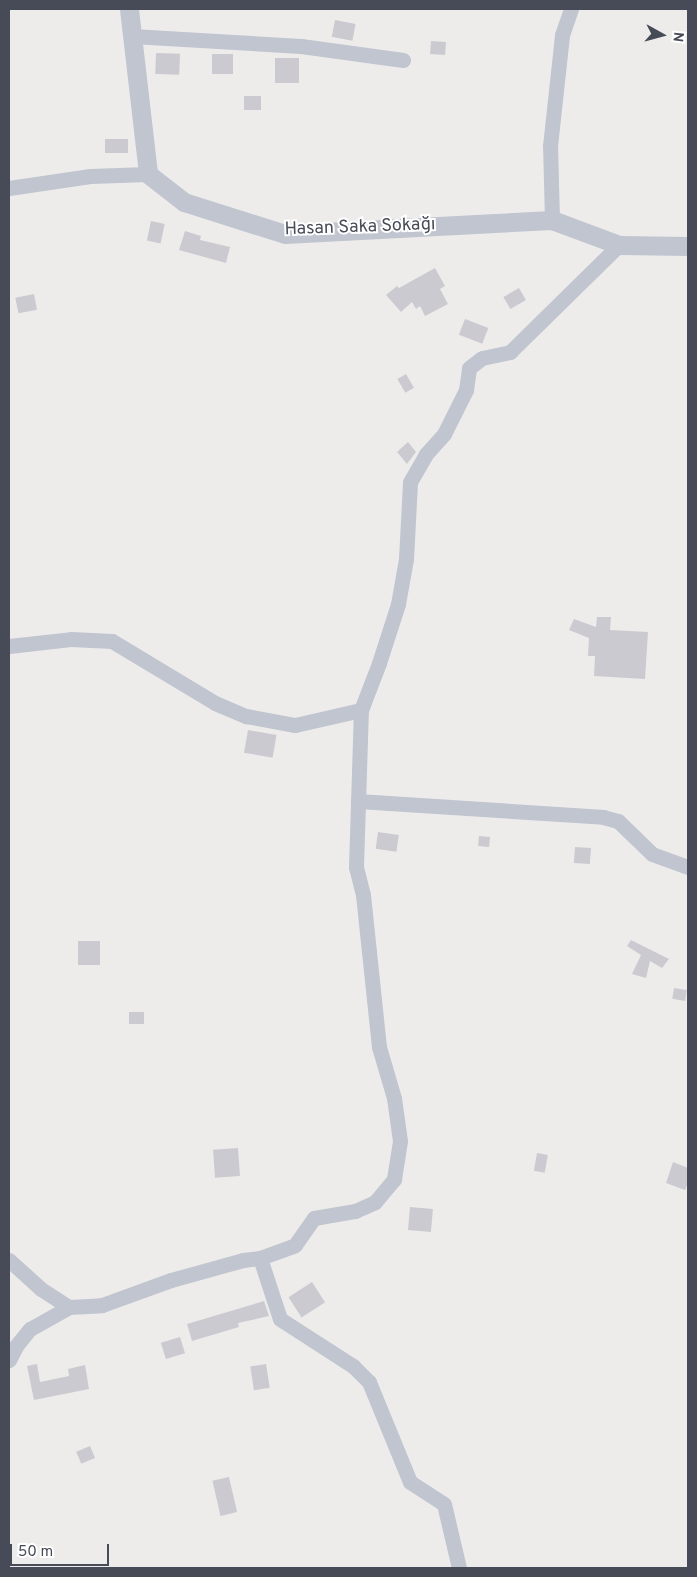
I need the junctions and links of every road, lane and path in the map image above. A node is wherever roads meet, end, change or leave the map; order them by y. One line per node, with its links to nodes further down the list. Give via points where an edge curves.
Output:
1 (129, 9): 3 (street)
2 (571, 9): 7 (street, via 562,35 550,146)
3 (132, 36): 4 (street, via 301,46); 5 (street)
4 (403, 60)
5 (148, 174): 6 (street, via 90,176); 7 (street, Hasan Saka Sokağı, via 184,202 285,234)
6 (9, 188)
7 (552, 220): 8 (street, Hasan Saka Sokağı)
8 (619, 244): 9 (street, Hasan Saka Sokağı); 11 (street, via 510,352 482,358 469,368 466,390 444,434 426,454 410,482 406,560 398,604)
9 (688, 246)
10 (9, 646): 11 (street, via 71,639 112,641 215,703 246,716 295,725)
11 (361, 710): 12 (street)
12 (358, 801): 13 (street, via 603,817 618,821 652,854); 14 (street, via 356,867 363,895 379,1047 394,1098 400,1141 394,1179 375,1202 355,1210 314,1218 295,1245)
13 (688, 866)
14 (260, 1258): 16 (street, via 171,1280 102,1305); 18 (street, via 280,1320 353,1366 369,1382 410,1482 444,1504)
15 (9, 1260): 16 (street, via 41,1289)
16 (69, 1307): 17 (street, via 30,1329)
17 (9, 1360)
18 (459, 1568)

